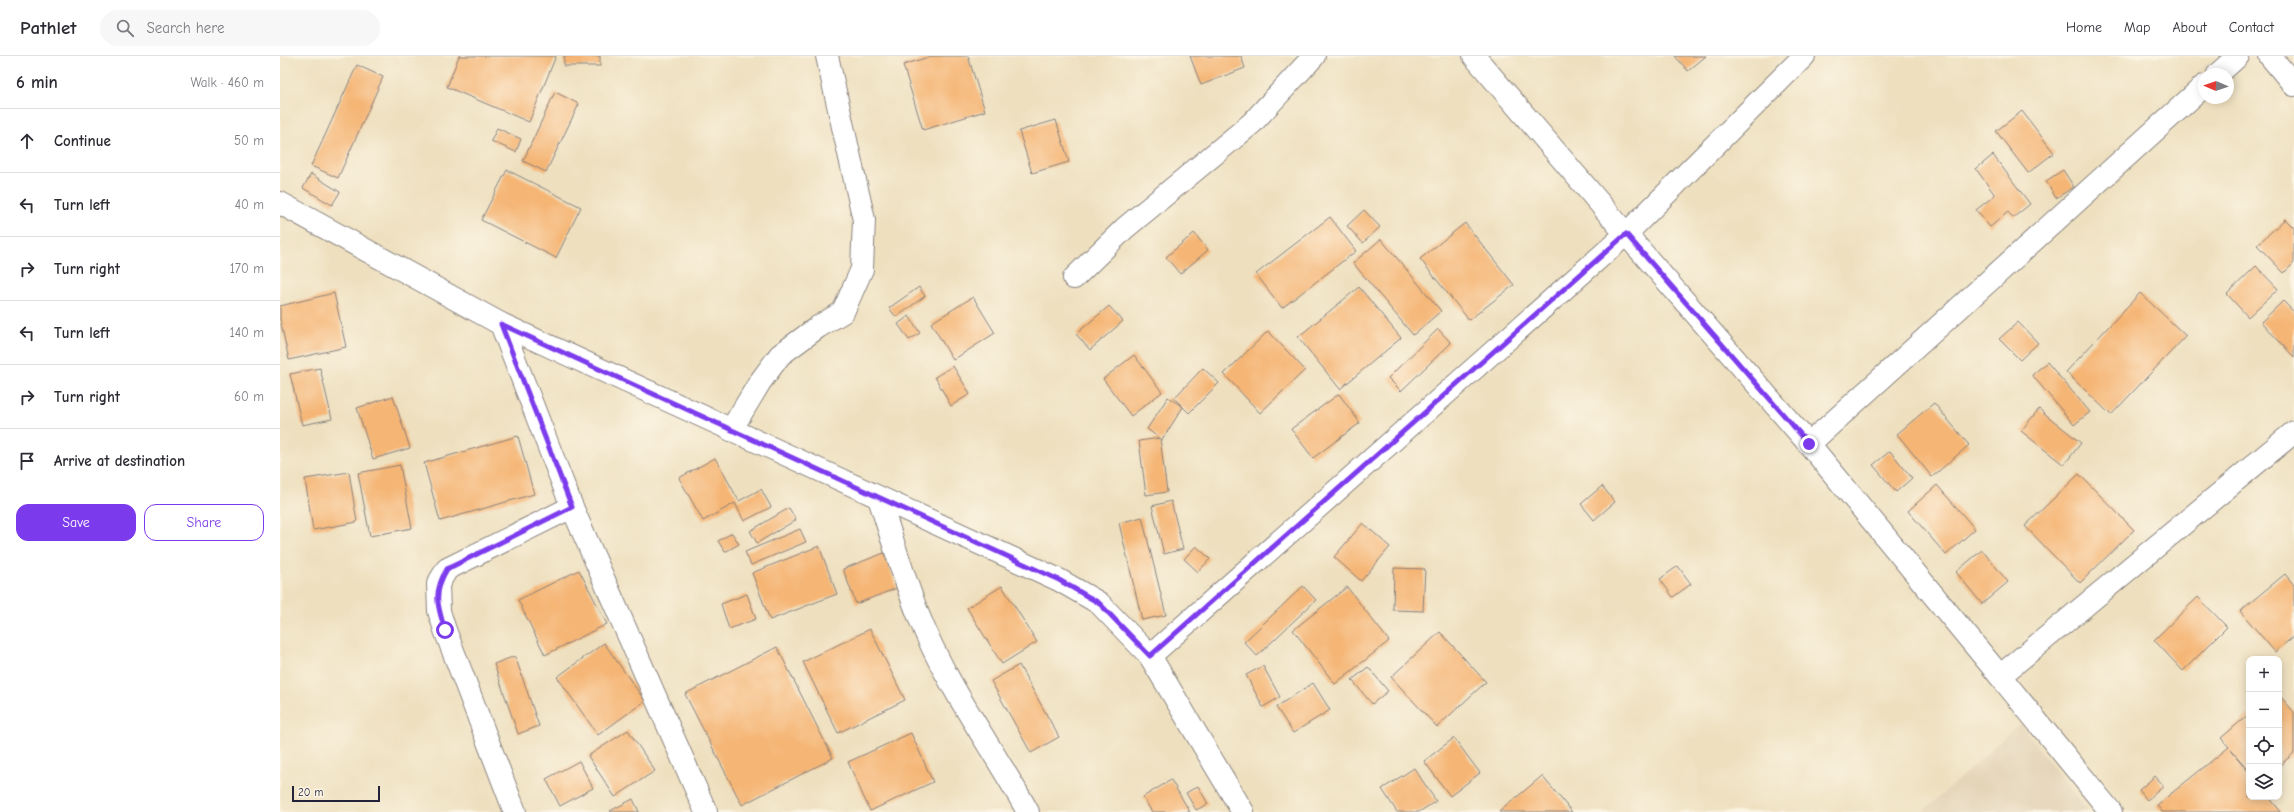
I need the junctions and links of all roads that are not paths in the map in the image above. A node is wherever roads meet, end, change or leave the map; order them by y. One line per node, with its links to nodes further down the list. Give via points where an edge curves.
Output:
1 (827, 56): 14 (street, via 864,220 862,269 842,312 780,355)
2 (1314, 56): 12 (street, via 1252,123 1125,228)
3 (1474, 56): 11 (street)
4 (1804, 56): 11 (street)
5 (2238, 56): 7 (street)
6 (2270, 56): 8 (street)
7 (2225, 68)
8 (2294, 85)
9 (2198, 91): 16 (street)
10 (280, 203): 13 (street)
11 (1626, 234): 16 (street); 19 (street)
12 (1074, 278)
13 (501, 324): 14 (street); 18 (street)
14 (731, 430): 17 (street)
15 (2294, 432): 20 (street)
16 (1809, 444): 20 (street)
17 (879, 498): 19 (street, via 1059,580 1099,603); 23 (street, via 920,619 947,674)
18 (572, 507): 21 (street, via 447,569 438,584 439,611 445,630); 22 (street)
19 (1150, 656): 24 (street)
20 (2000, 676): 25 (street)
21 (515, 812)
22 (706, 812)
23 (1028, 812)
24 (1243, 812)
25 (2111, 812)

